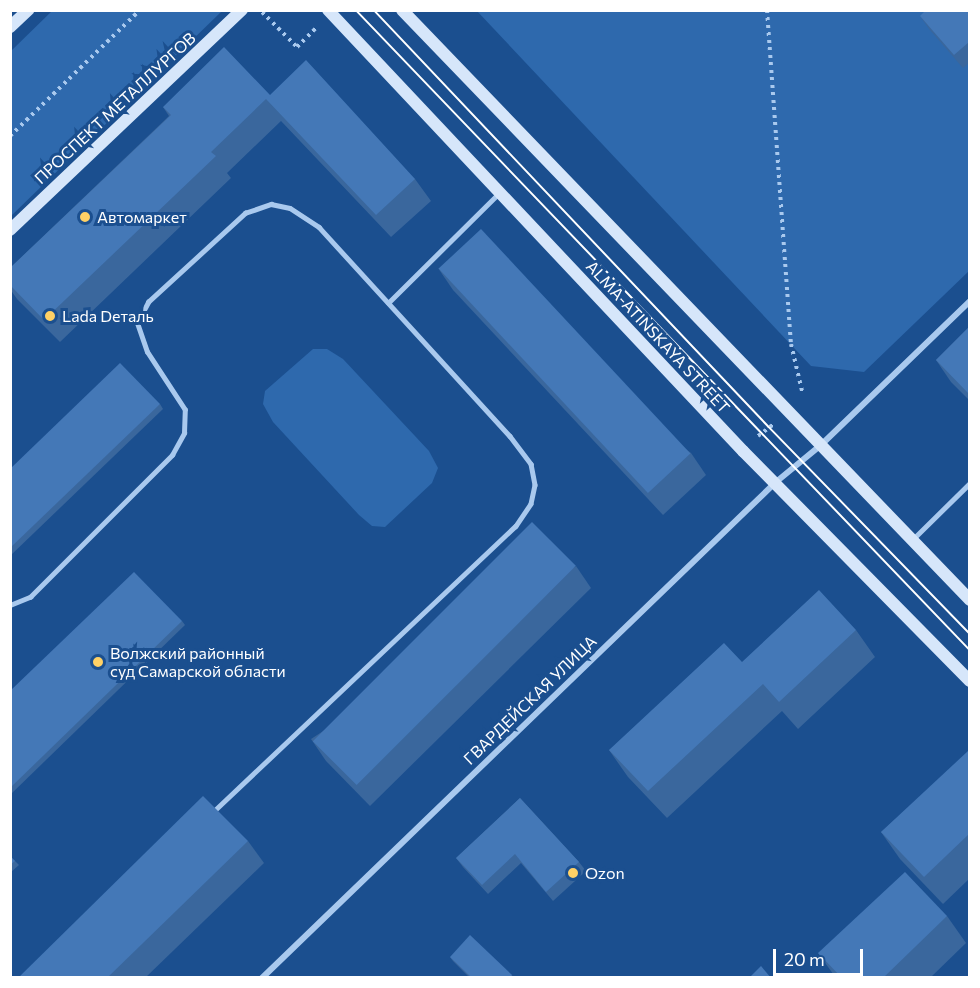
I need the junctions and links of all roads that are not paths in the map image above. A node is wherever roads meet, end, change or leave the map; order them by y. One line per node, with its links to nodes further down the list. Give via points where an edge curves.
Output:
1 (28, 10): 5 (street)
2 (242, 10): 7 (street, ПРОСПЕКТ МЕТАЛЛУРГОВ)
3 (402, 10): 10 (street)
4 (329, 12): 6 (street, ALMA-ATINSKAYA STREET)
5 (10, 27)
6 (499, 193): 9 (lane); 11 (street, ALMA-ATINSKAYA STREET)
7 (10, 230)
8 (969, 301): 10 (street, ГВАРДЕЙСКАЯ УЛИЦА)
9 (388, 303): 15 (lane, via 319,227 290,208 271,204 245,213 148,302 137,323 147,352 185,410 184,433 172,455 30,597); 17 (lane, via 531,464 535,485 531,504 516,526)
10 (820, 445): 11 (street, ГВАРДЕЙСКАЯ УЛИЦА); 13 (street)
11 (776, 482): 16 (street, ALMA-ATINSKAYA STREET); 18 (street, ГВАРДЕЙСКАЯ УЛИЦА)
12 (969, 483): 13 (lane)
13 (912, 540): 14 (street)
14 (969, 600)
15 (10, 605)
16 (969, 681)
17 (205, 821)
18 (262, 978)

